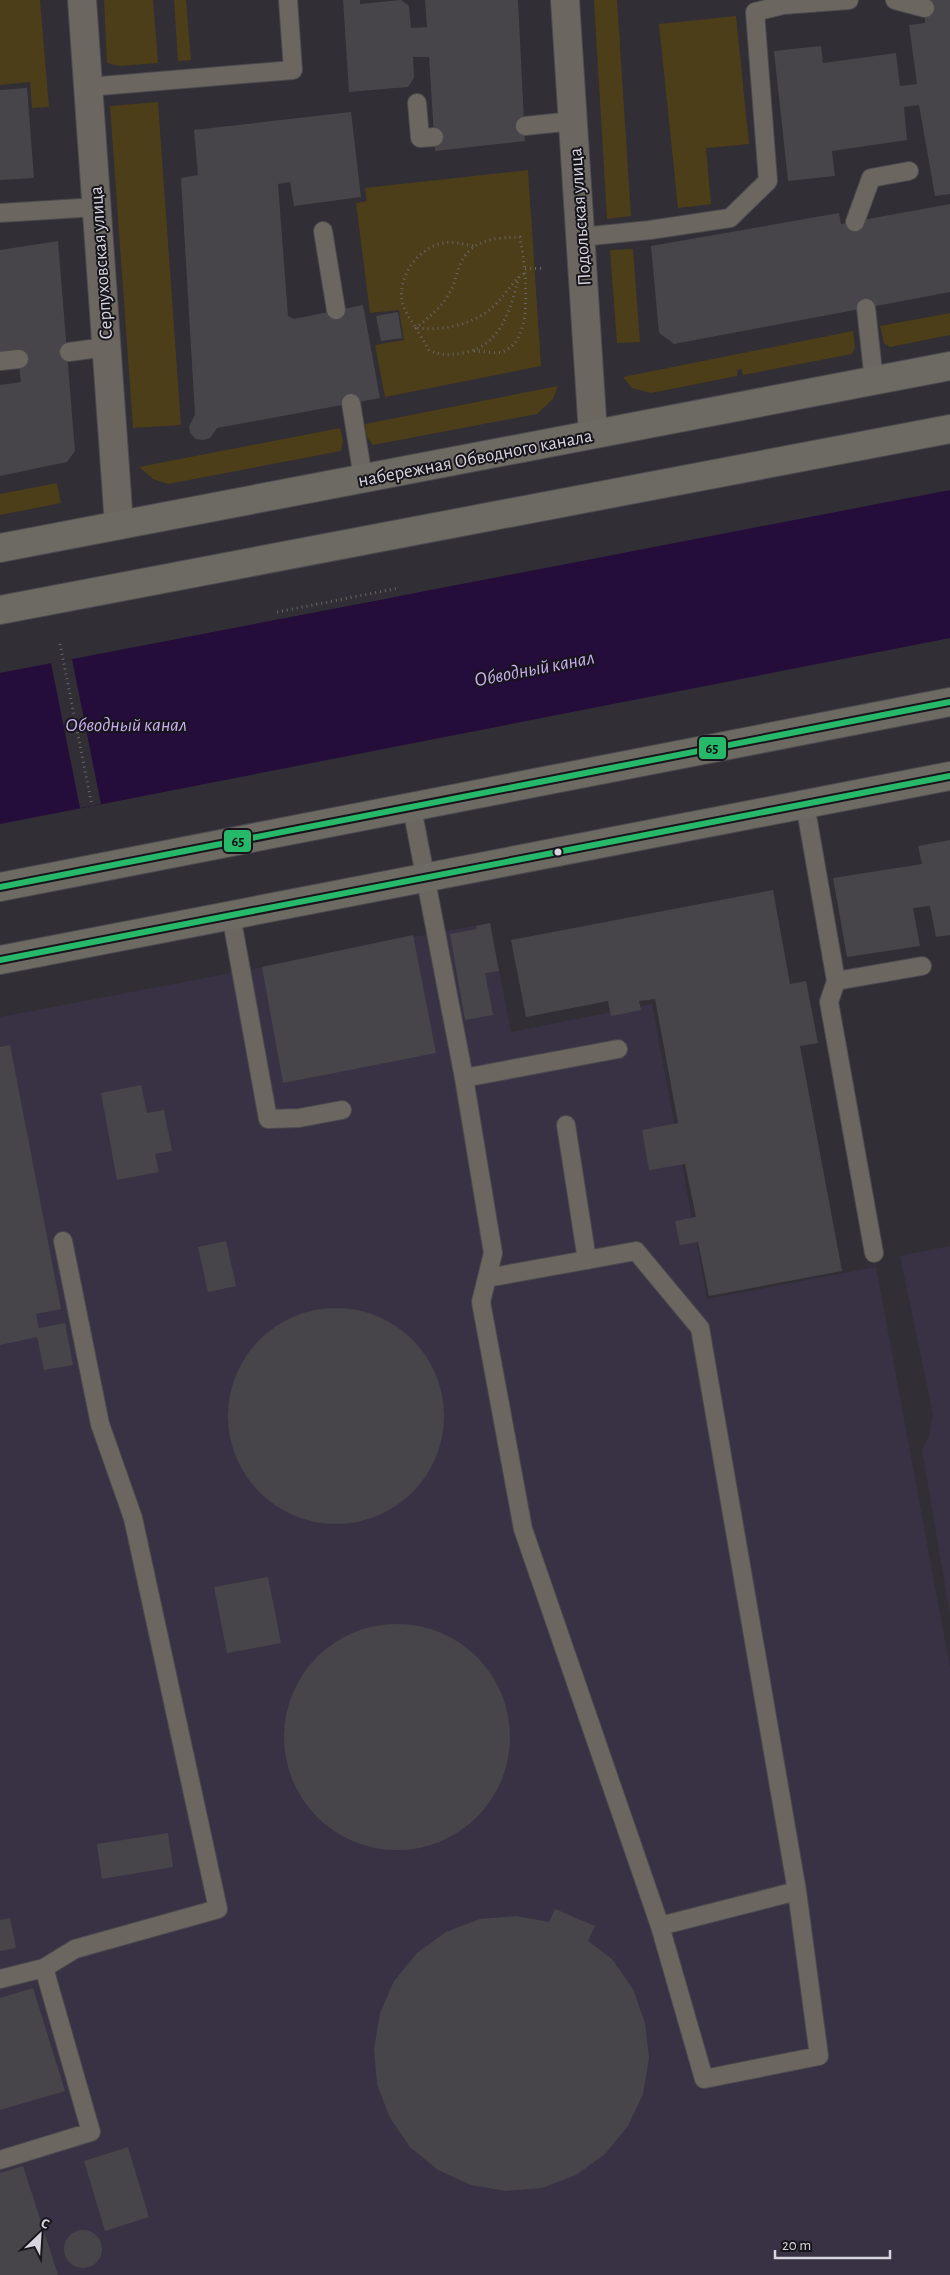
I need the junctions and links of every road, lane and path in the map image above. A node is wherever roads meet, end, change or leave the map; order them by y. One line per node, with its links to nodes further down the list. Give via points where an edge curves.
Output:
1 (82, 0): 8 (street, Серпуховская улица)
2 (288, 0): 8 (lane, via 293,70)
3 (565, 0): 10 (street, Подольская улица)
4 (849, 0): 6 (lane)
5 (895, 0): 7 (lane)
6 (783, 3): 18 (lane, via 754,12 768,181 730,218)
7 (925, 8)
8 (88, 87): 14 (street, Серпуховская улица)
9 (417, 103): 12 (lane, via 420,138)
10 (573, 121): 11 (lane); 18 (street, Подольская улица)
11 (525, 126)
12 (434, 137)
13 (909, 170): 16 (lane, via 871,178)
14 (96, 208): 15 (lane); 26 (street, Серпуховская улица)
15 (0, 213)
16 (855, 222)
17 (323, 231): 24 (lane)
18 (581, 237): 35 (street, Подольская улица)
19 (473, 246): 21 (path, via 484,240 520,236); 25 (path, via 444,302); 25 (path, via 441,243 419,256 410,266 405,276 402,300)
20 (544, 268): 21 (path)
21 (525, 271): 22 (path); 27 (path, via 526,318 519,335 510,348 501,352)
22 (519, 277): 25 (path, via 492,308 473,320 444,328); 27 (path, via 505,322 488,342)
23 (866, 308): 32 (lane)
24 (336, 310)
25 (416, 328): 27 (path, via 429,350 438,354)
26 (106, 347): 28 (lane); 37 (street, Серпуховская улица)
27 (474, 351)
28 (69, 352)
29 (18, 359): 30 (lane)
30 (0, 361)
31 (950, 366): 32 (main road, набережная Обводного канала)
32 (874, 381): 35 (main road, набережная Обводного канала)
33 (351, 403): 36 (lane)
34 (950, 428): 40 (main road)
35 (593, 434): 36 (main road, набережная Обводного канала)
36 (363, 478): 37 (main road, набережная Обводного канала)
37 (119, 525): 38 (main road, набережная Обводного канала)
38 (0, 548)
39 (399, 588): 41 (path)
40 (0, 610)
41 (278, 612)
42 (60, 644): 46 (path)
43 (950, 702): 47 (main road)
44 (950, 776): 45 (main road)
45 (805, 804): 48 (main road); 53 (lane)
46 (92, 806)
47 (412, 808): 48 (lane); 49 (main road)
48 (426, 879): 50 (main road); 55 (lane)
49 (0, 887)
50 (231, 915): 51 (main road); 56 (lane, via 268,1119 299,1118)
51 (0, 960)
52 (922, 966): 53 (lane)
53 (836, 981): 59 (lane, via 829,1002)
54 (618, 1049): 55 (lane)
55 (464, 1078): 61 (lane, via 493,1253)
56 (342, 1110)
57 (566, 1125): 60 (lane)
58 (63, 1241): 64 (lane, via 100,1424 133,1518 218,1909 75,1949)
59 (874, 1254)
60 (587, 1260): 61 (lane); 62 (lane, via 636,1251 700,1328)
61 (486, 1278): 63 (lane, via 481,1302 523,1529)
62 (797, 1891): 63 (lane); 63 (lane, via 819,2056 704,2079)
63 (660, 1926)
64 (44, 1968): 65 (lane); 66 (lane, via 91,2132)
65 (0, 1979)
66 (0, 2160)

